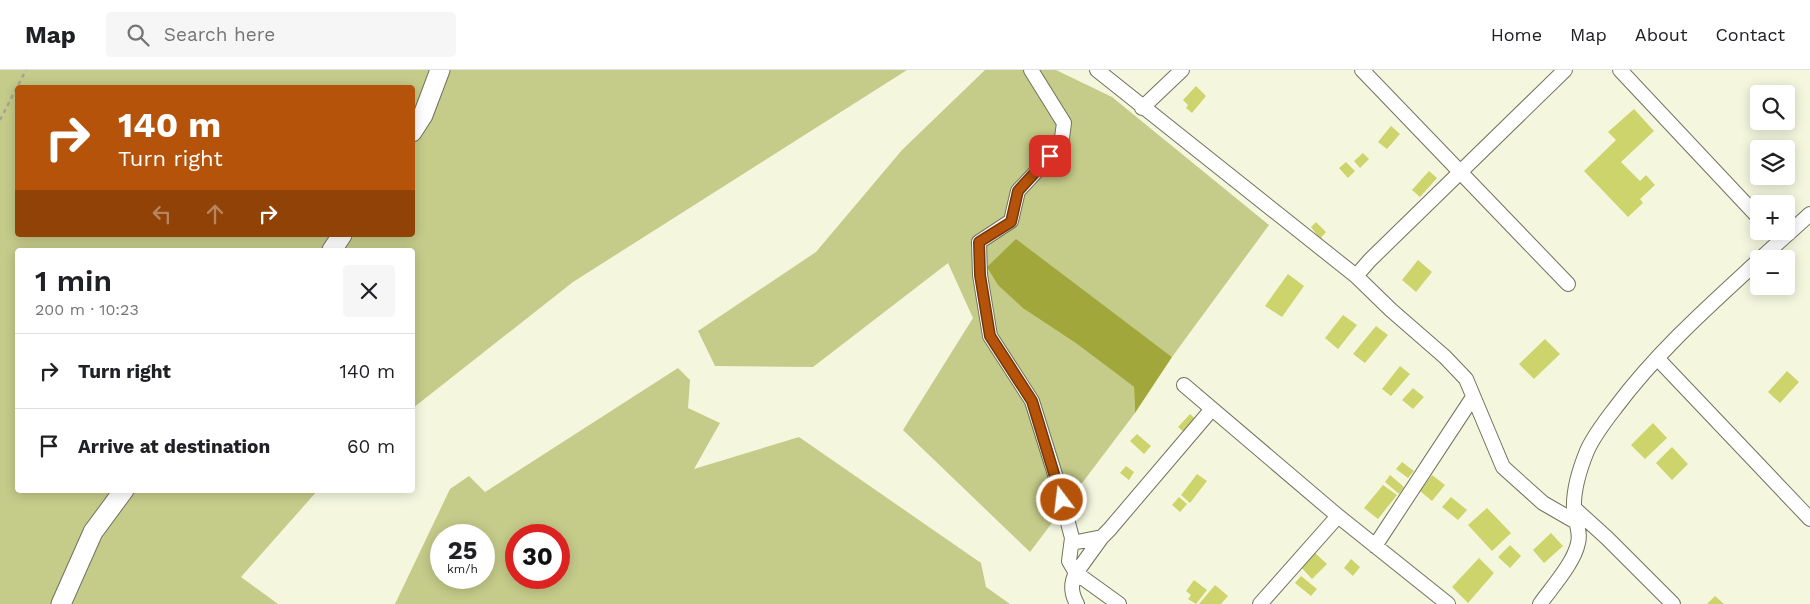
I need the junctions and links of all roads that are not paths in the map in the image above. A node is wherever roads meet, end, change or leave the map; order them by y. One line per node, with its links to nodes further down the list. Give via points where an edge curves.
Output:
1 (440, 70): 9 (main road)
2 (1031, 70): 28 (street, via 1064,123 1061,144 1018,191 1011,222 979,242 980,275 990,336 1032,401 1058,481)
3 (1097, 70): 8 (street)
4 (1182, 70): 8 (street)
5 (1362, 70): 10 (street)
6 (1565, 70): 10 (street)
7 (1620, 70): 11 (street)
8 (1142, 108): 17 (street)
9 (415, 127)
10 (1460, 173): 17 (street); 18 (street)
11 (1750, 208)
12 (1810, 214): 13 (street)
13 (1795, 224)
14 (341, 237): 15 (main road)
15 (333, 248)
16 (1750, 268): 19 (street)
17 (1356, 276): 21 (street, via 1445,357 1466,379)
18 (1568, 284)
19 (1657, 358): 24 (street, via 1606,420 1587,450 1576,487); 26 (street)
20 (1184, 384): 22 (street)
21 (1473, 397): 24 (street, via 1502,468 1543,503); 29 (street)
22 (1212, 409): 25 (street); 27 (street)
23 (122, 493): 32 (main road, via 93,532)
24 (1575, 515): 36 (street, via 1579,542 1574,556); 37 (street, via 1607,538)
25 (1338, 516): 29 (street); 35 (street)
26 (1810, 519)
27 (1102, 537): 28 (street); 30 (street)
28 (1072, 543): 30 (street, via 1070,560)
29 (1375, 546): 31 (street)
30 (1076, 573): 33 (street, via 1071,593); 34 (street)
31 (1445, 603)
32 (61, 604)
33 (1077, 604)
34 (1119, 604)
35 (1260, 604)
36 (1540, 604)
37 (1673, 604)

